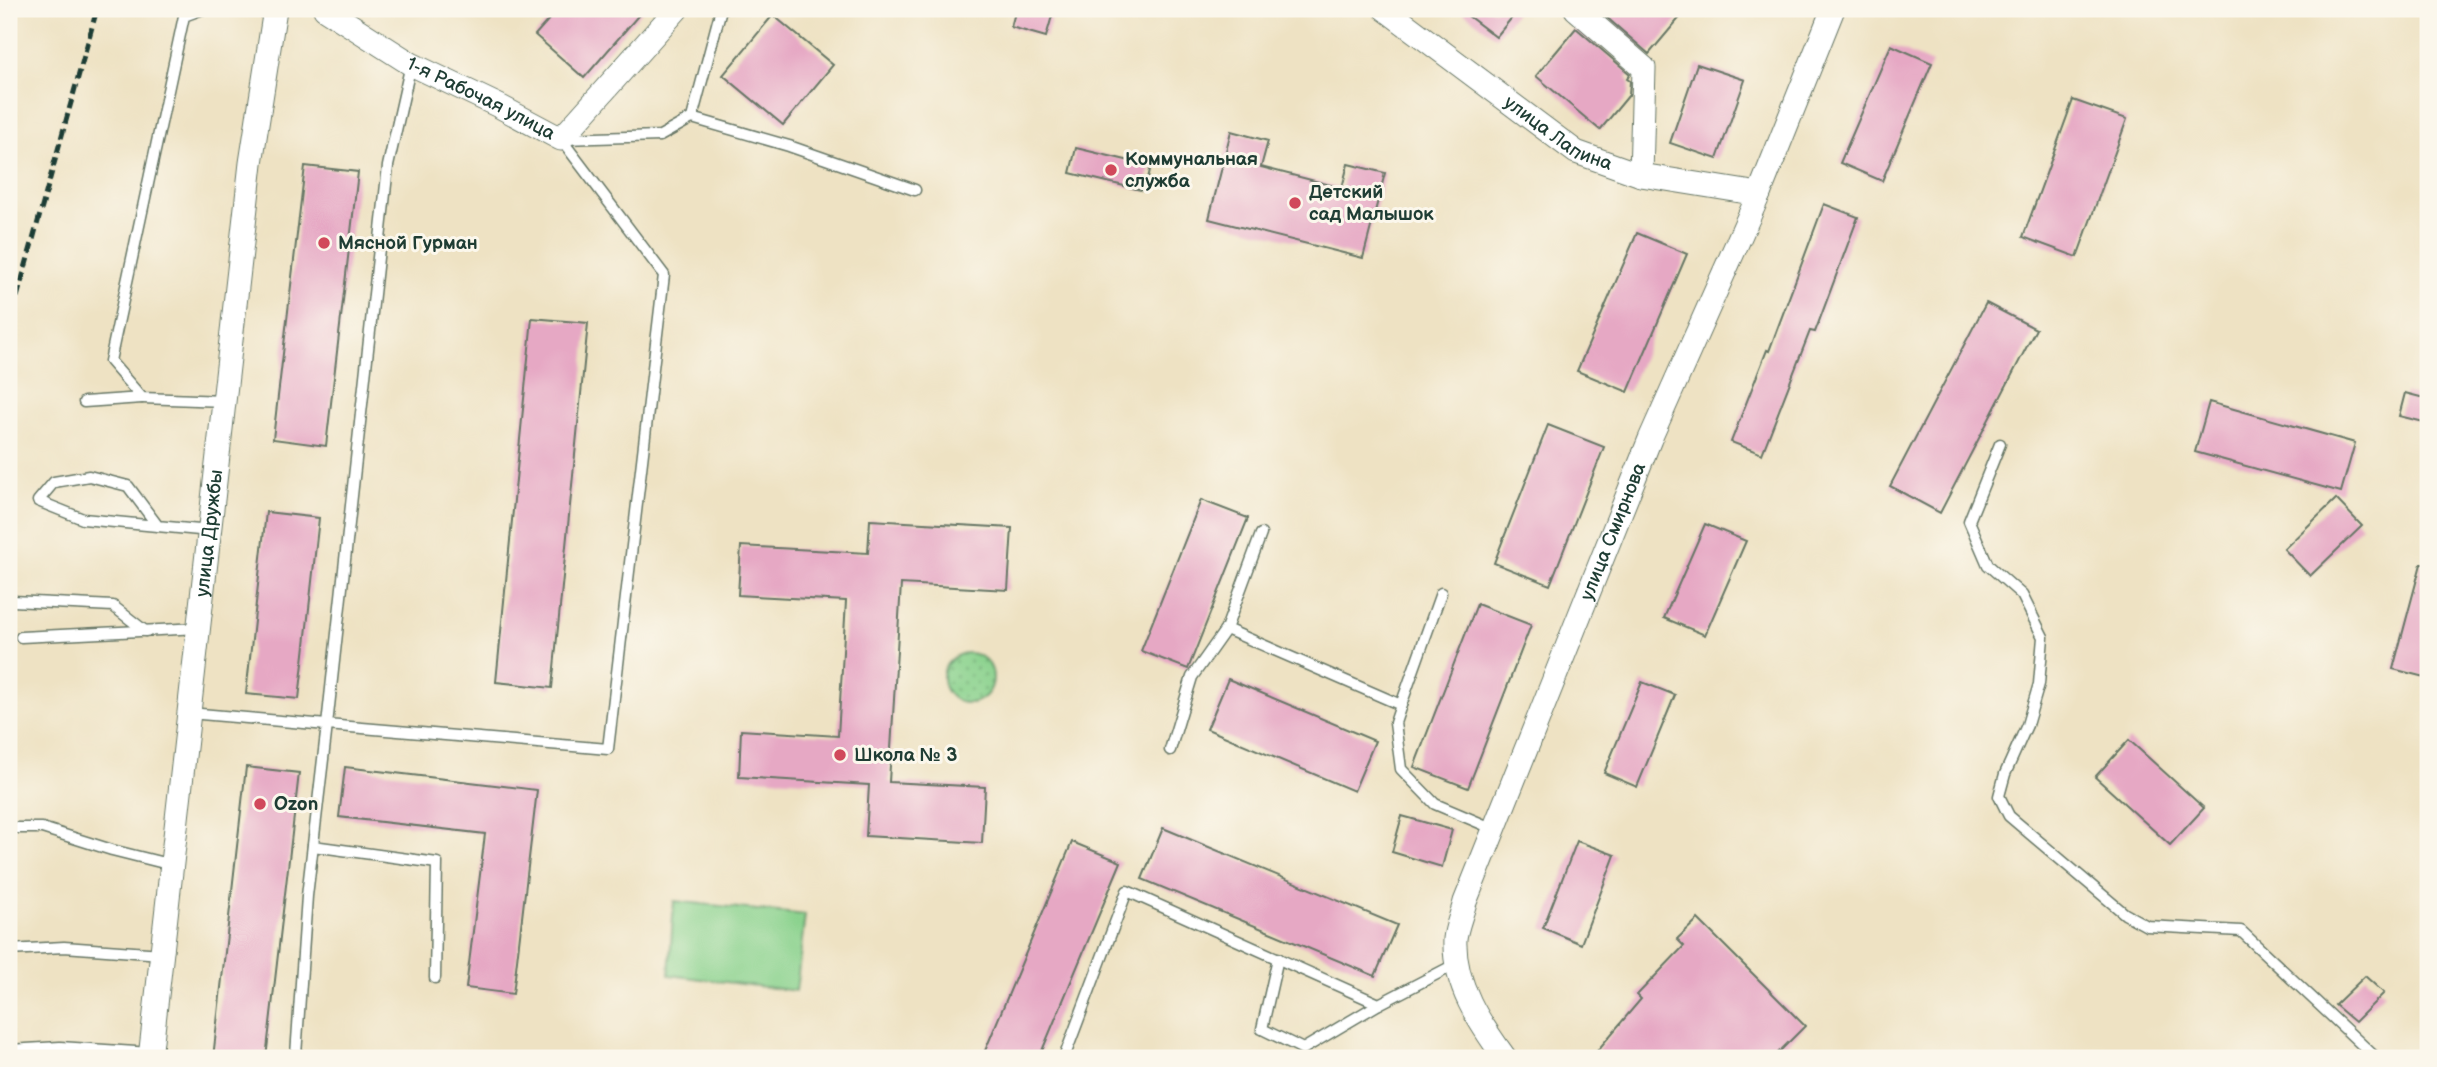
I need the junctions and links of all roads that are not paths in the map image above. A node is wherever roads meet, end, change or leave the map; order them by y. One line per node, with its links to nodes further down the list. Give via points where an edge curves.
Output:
1 (203, 9): 15 (lane, via 184,16 110,361)
2 (275, 9): 16 (street, улица Дружбы, via 251,163)
3 (325, 9): 9 (street, 1-я Рабочая улица)
4 (677, 9): 11 (street, 1-я Рабочая улица)
5 (721, 9): 10 (lane)
6 (1385, 9): 12 (street, улица Лапина, via 1576,152)
7 (1576, 9): 12 (street, via 1644,68)
8 (1833, 9): 14 (street, улица Смирнова)
9 (411, 64): 11 (street, 1-я Рабочая улица); 30 (lane, via 388,166)
10 (692, 118): 11 (lane, via 660,136); 13 (lane)
11 (561, 139): 30 (lane, via 664,275 608,750)
12 (1641, 175): 14 (street, улица Лапина)
13 (915, 190)
14 (1759, 194): 33 (street, улица Смирнова, via 1650,439)
15 (142, 398): 16 (lane); 17 (lane)
16 (224, 401): 20 (street, улица Дружбы)
17 (84, 402)
18 (2000, 444): 47 (lane, via 1969,521 1988,565 2022,595 2042,637 2039,684 1999,796 2009,816 2125,914 2147,926 2241,930)
19 (157, 526): 19 (lane, via 83,519 38,501 54,482 89,476 128,486); 20 (lane)
20 (210, 531): 24 (street, улица Дружбы)
21 (1261, 534): 25 (lane)
22 (1441, 593): 28 (lane)
23 (13, 601): 26 (lane, via 113,606)
24 (199, 628): 26 (lane); 29 (street, улица Дружбы)
25 (1226, 629): 28 (lane); 31 (lane, via 1192,677)
26 (145, 631): 27 (lane)
27 (21, 637)
28 (1401, 705): 33 (lane, via 1395,723 1401,769 1435,804)
29 (189, 713): 30 (lane); 35 (street, улица Дружбы)
30 (327, 725): 34 (lane)
31 (1170, 750)
32 (9, 828): 35 (lane, via 42,828)
33 (1494, 829): 39 (street, улица Смирнова, via 1455,939)
34 (313, 846): 40 (lane, via 437,863); 44 (lane)
35 (172, 864): 37 (street, улица Дружбы)
36 (9, 950): 37 (lane, via 64,947)
37 (162, 954): 43 (street, улица Дружбы)
38 (1278, 958): 41 (lane); 41 (lane, via 1262,1029 1303,1049); 45 (lane, via 1127,891)
39 (1458, 963): 41 (lane); 46 (street, улица Смирнова, via 1459,978 1482,1026)
40 (435, 978)
41 (1379, 1003)
42 (9, 1050): 43 (lane, via 60,1047)
43 (151, 1056)
44 (298, 1058)
45 (1063, 1058)
46 (1505, 1058)
47 (2376, 1058)

